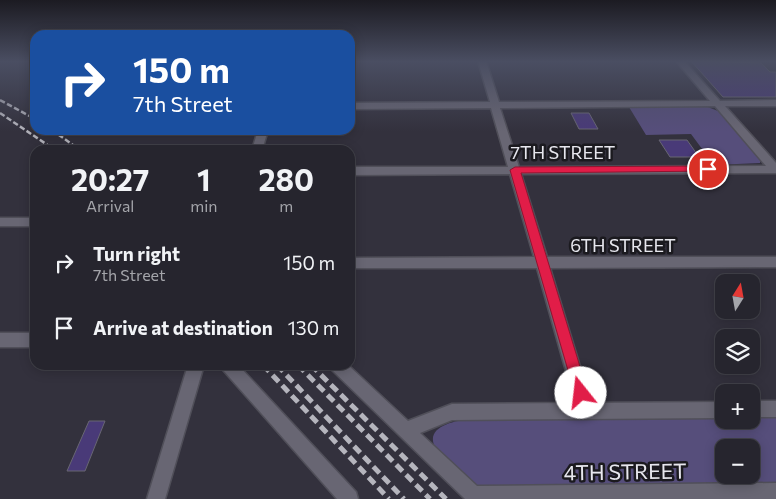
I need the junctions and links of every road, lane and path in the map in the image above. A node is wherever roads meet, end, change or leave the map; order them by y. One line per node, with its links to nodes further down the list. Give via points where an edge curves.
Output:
1 (489, 84): 5 (street)
2 (701, 84): 3 (street)
3 (718, 104): 4 (street); 5 (street); 7 (street)
4 (776, 104)
5 (495, 105): 6 (street); 8 (street)
6 (355, 106)
7 (776, 169): 8 (street, 7TH STREET)
8 (515, 170): 9 (street, 7TH STREET); 12 (street)
9 (355, 171)
10 (0, 222): 11 (street)
11 (30, 222)
12 (542, 262): 13 (street, 6TH STREET); 14 (street, 6TH STREET); 23 (street)
13 (776, 262)
14 (355, 263)
15 (0, 340): 16 (street)
16 (30, 340)
17 (195, 370): 28 (street)
18 (232, 370): 29 (street)
19 (342, 370): 24 (street)
20 (776, 409): 22 (street)
21 (715, 410): 23 (street)
22 (760, 410)
23 (586, 412): 24 (street, via 452,412)
24 (407, 430): 27 (street)
25 (776, 492): 26 (street, 4TH STREET)
26 (612, 496): 27 (street, 4TH STREET)
27 (476, 497)
28 (156, 499)
29 (348, 499)

